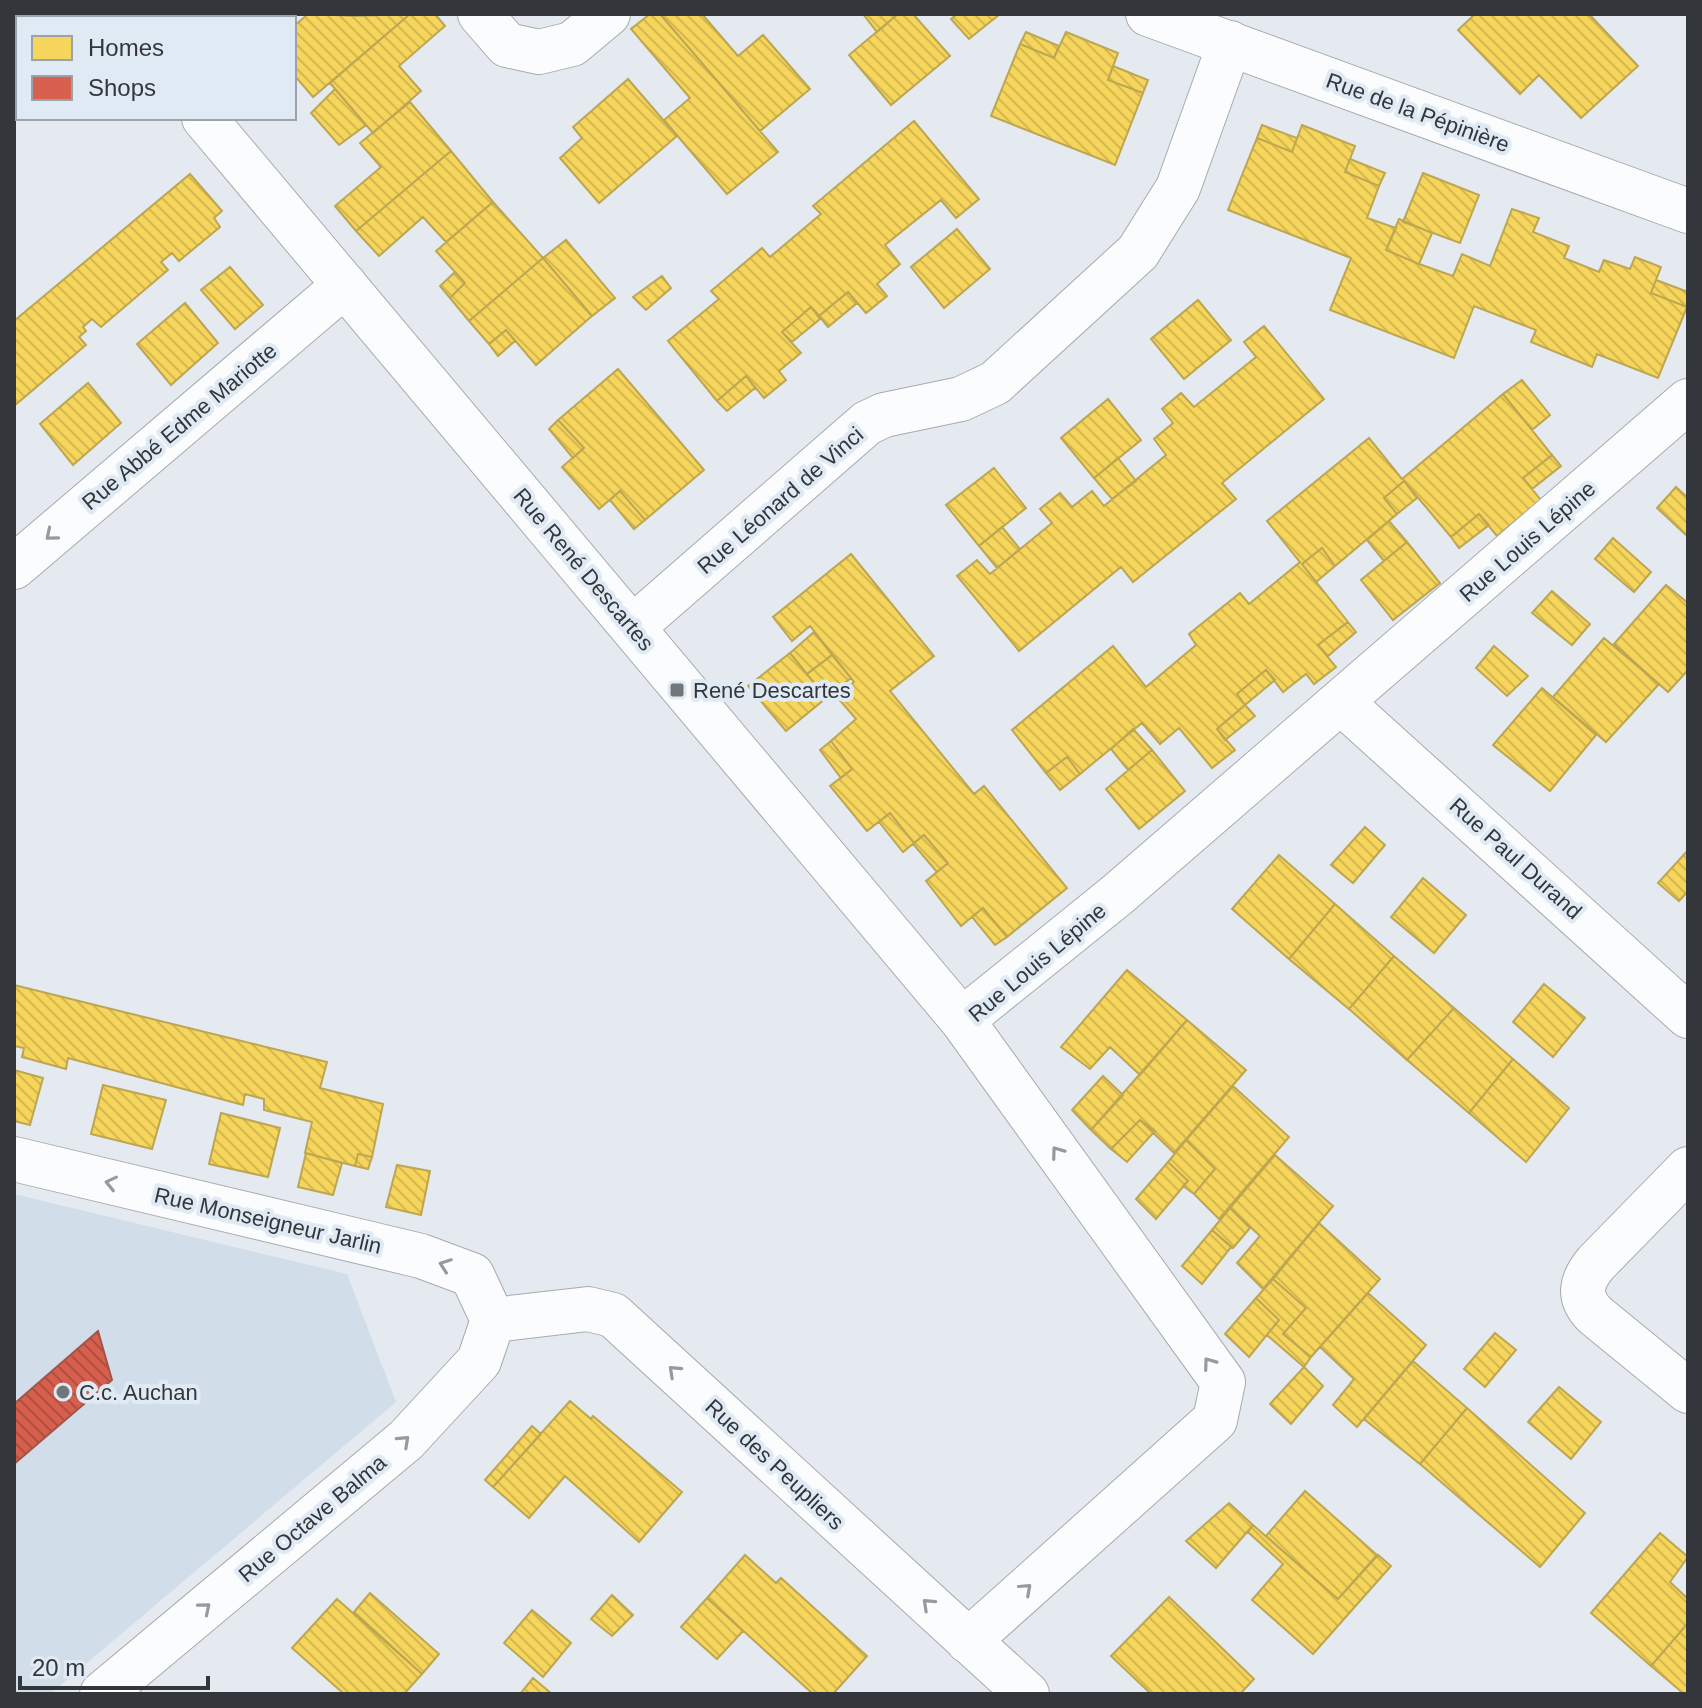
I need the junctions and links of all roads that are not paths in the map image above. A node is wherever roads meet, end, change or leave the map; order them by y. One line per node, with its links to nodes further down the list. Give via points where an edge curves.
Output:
1 (480, 14): 2 (street, via 507,45 539,52 572,44)
2 (608, 14)
3 (1148, 14): 4 (street, Rue de la Pépinière)
4 (1230, 43): 6 (street, Rue de la Pépinière); 10 (street, Rue Léonard de Vinci, via 1178,188 1138,252 995,383 961,399 867,423)
5 (206, 120): 7 (street, Rue René Descartes)
6 (1688, 211)
7 (345, 285): 9 (street, Rue Abbé Edme Mariotte, one-way to 9); 10 (street, Rue René Descartes)
8 (1688, 401): 11 (street, Rue Louis Lépine)
9 (14, 567)
10 (633, 627): 13 (street, Rue René Descartes)
11 (1342, 703): 12 (street, Rue Paul Durand); 13 (street, Rue Louis Lépine)
12 (1688, 1016)
13 (962, 1020): 18 (street, Rue Louis Lépine, one-way to 13, via 1215,1420 1223,1382)
14 (14, 1159): 16 (street, Rue Monseigneur Jarlin, one-way to 14, via 472,1275 421,1256)
15 (1688, 1169): 17 (street, via 1596,1263 1585,1276 1582,1293 1595,1315)
16 (493, 1320): 18 (street, Rue des Peupliers, one-way to 16, via 613,1315 588,1309); 19 (street, Rue Octave Balma, one-way to 16, via 406,1440 479,1361)
17 (1688, 1391)
18 (968, 1641): 20 (street, Rue des Peupliers)
19 (102, 1694)
20 (1027, 1694)

